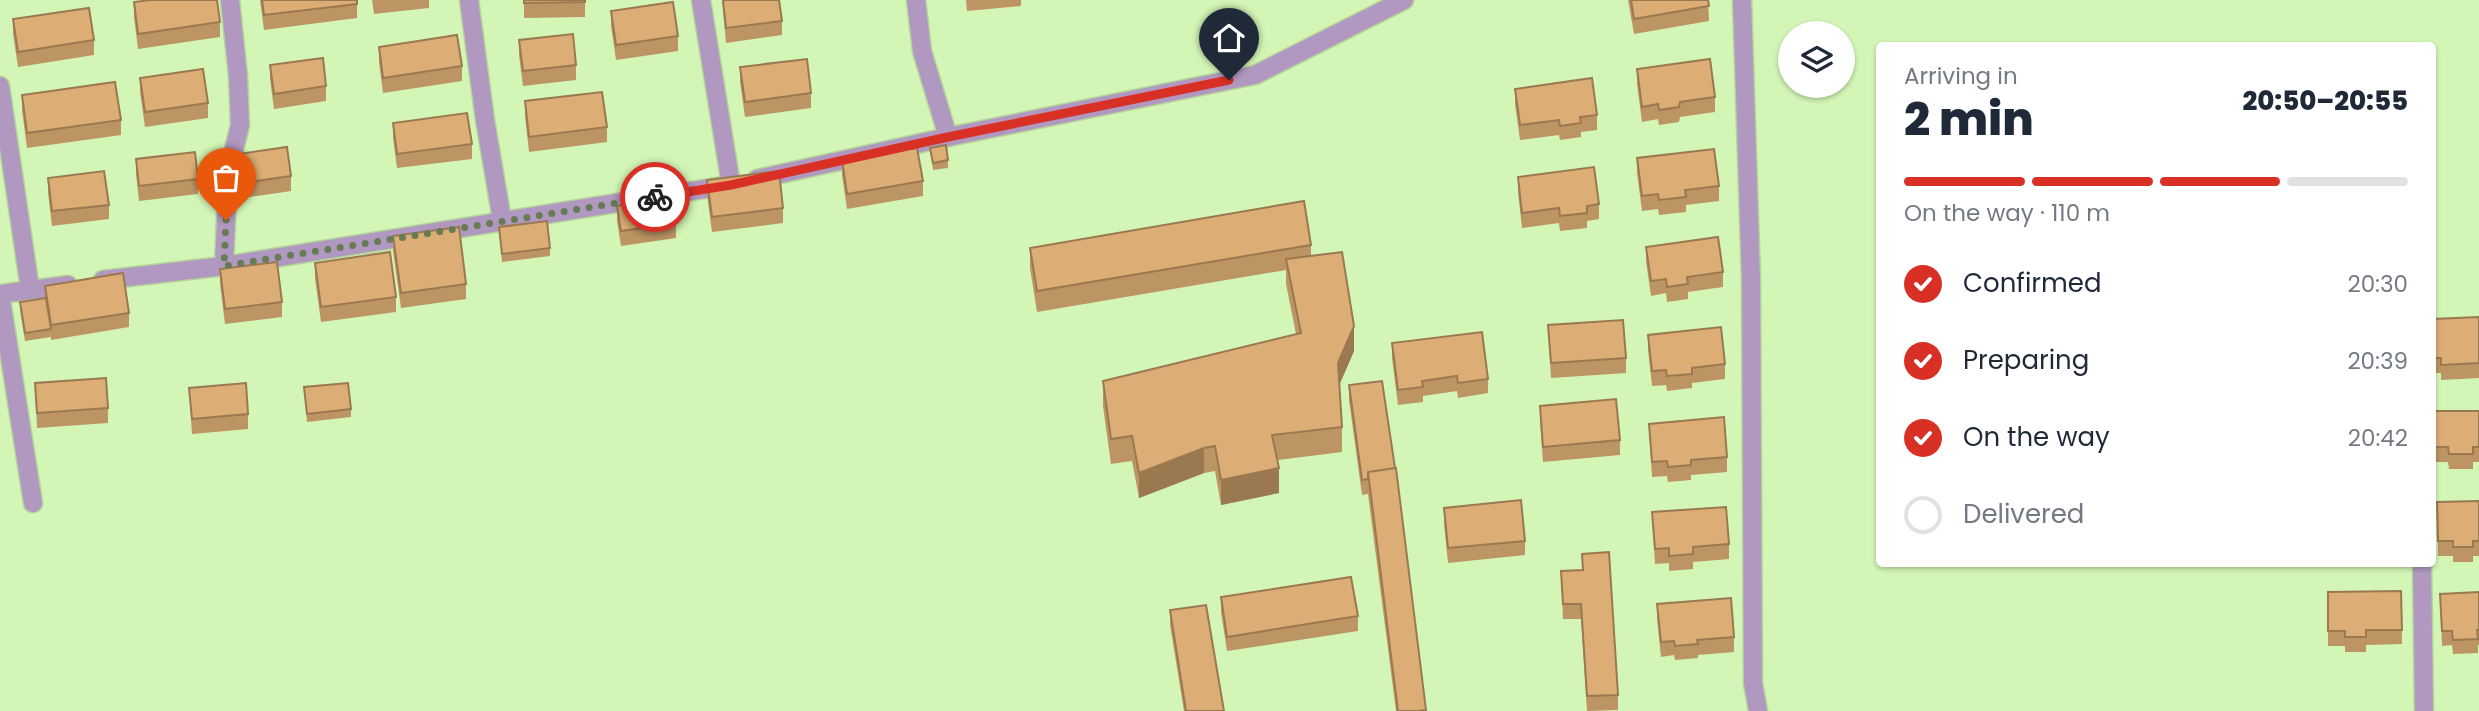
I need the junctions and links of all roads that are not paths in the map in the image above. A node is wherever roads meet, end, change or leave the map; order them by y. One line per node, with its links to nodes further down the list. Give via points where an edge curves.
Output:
1 (230, 0): 11 (street, via 240,125 228,174)
2 (469, 0): 10 (street)
3 (701, 0): 9 (street)
4 (916, 0): 8 (street, via 922,51)
5 (1404, 0): 8 (street, via 1255,75)
6 (1742, 0): 16 (street, via 1751,280 1753,683)
7 (0, 86): 12 (street)
8 (948, 137): 9 (street)
9 (731, 185): 10 (street)
10 (502, 220): 11 (street)
11 (224, 266): 12 (street)
12 (30, 289): 13 (street)
13 (0, 294): 14 (street)
14 (33, 503)
15 (2422, 567): 17 (street)
16 (1758, 711)
17 (2424, 711)

